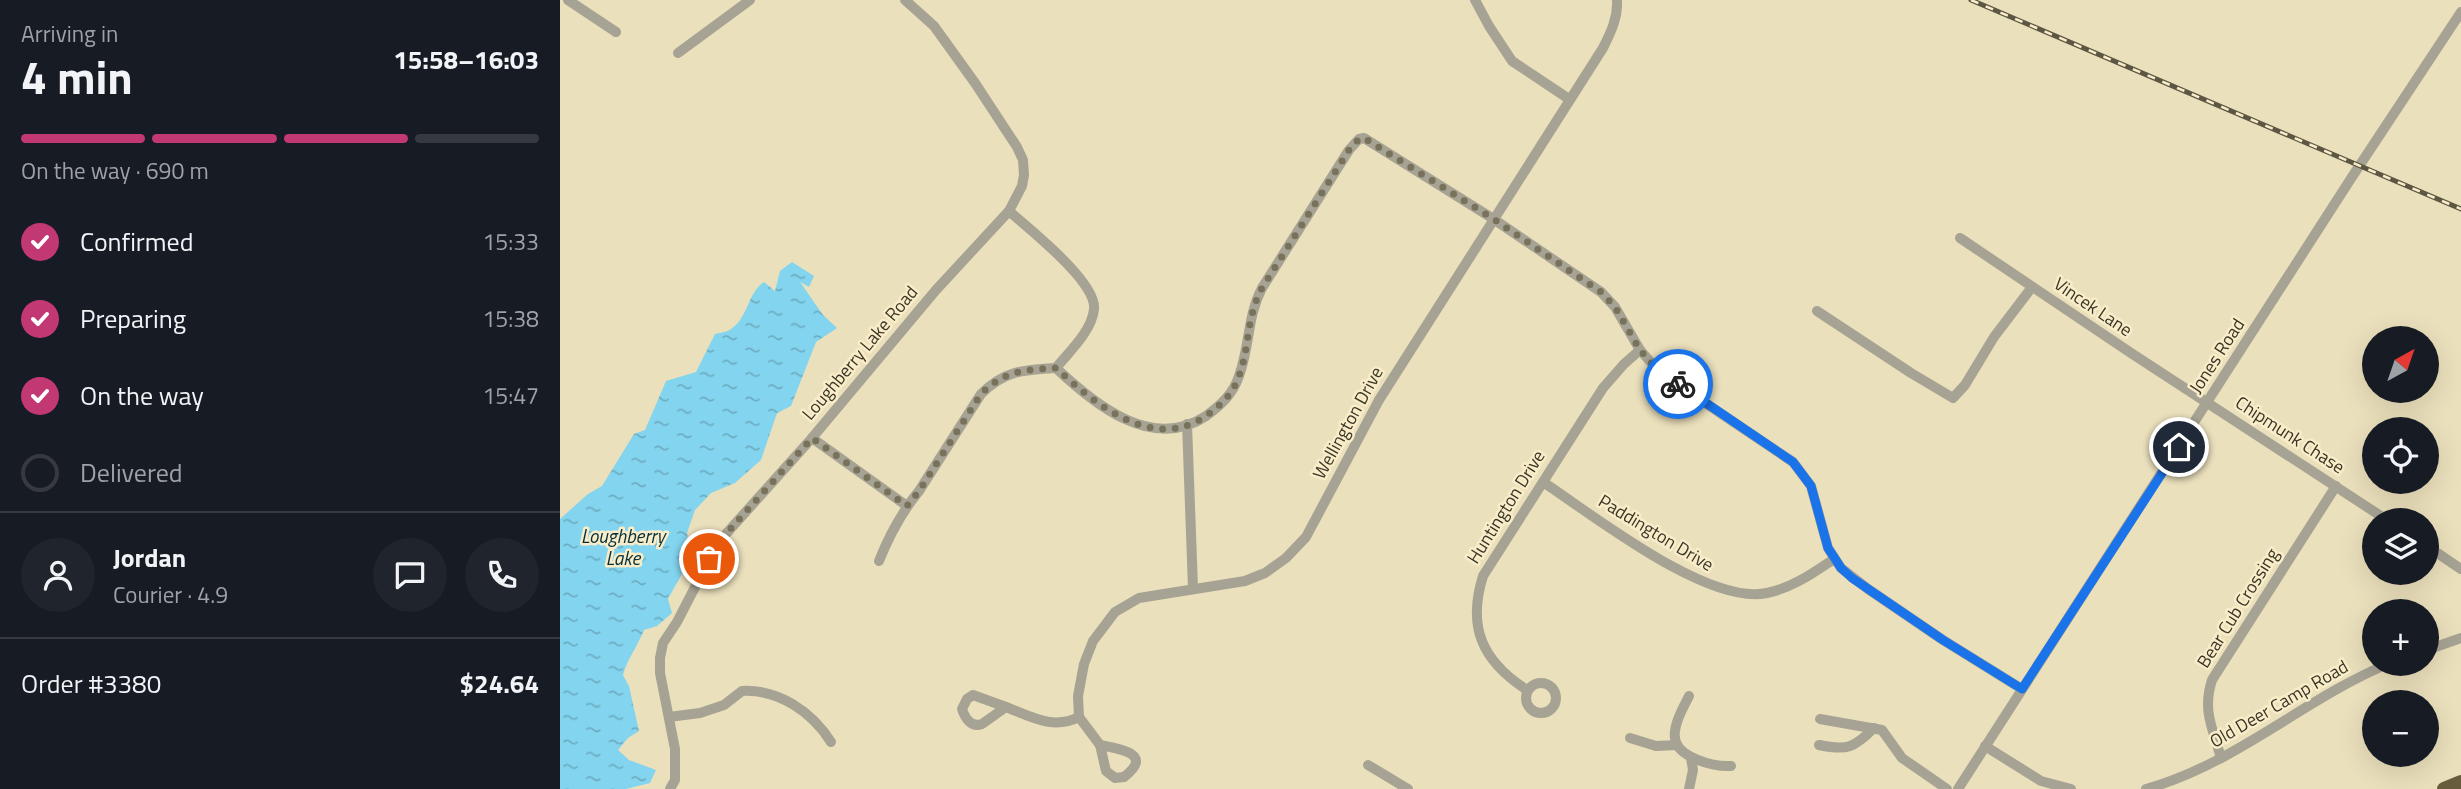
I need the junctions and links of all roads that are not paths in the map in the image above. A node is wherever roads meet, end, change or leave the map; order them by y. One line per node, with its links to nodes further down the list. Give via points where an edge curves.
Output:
1 (568, 0): 7 (street)
2 (750, 0): 8 (street)
3 (905, 0): 10 (street, Loughberry Lake Road, via 934,26 1023,160 1017,200)
4 (1475, 0): 9 (street, via 1512,61)
5 (1617, 0): 9 (street, Wellington Drive, via 1618,12 1609,36)
6 (2461, 12): 17 (street, Jones Road)
7 (616, 33)
8 (678, 53)
9 (1569, 99): 11 (street, Wellington Drive)
10 (1009, 211): 16 (street, via 1075,271 1094,303 1091,320); 19 (street, Loughberry Lake Road)
11 (1492, 218): 15 (street, via 1601,292); 18 (street, via 1373,141 1359,139 1262,288 1251,311 1242,367 1232,391 1217,408); 28 (street, Wellington Drive, via 1379,400 1306,537 1265,573)
12 (1960, 238): 13 (street, Vincek Lane)
13 (2032, 287): 14 (street, via 1953,398); 17 (street, Vincek Lane)
14 (1817, 311)
15 (1640, 350): 20 (street, Huntington Drive, via 1603,388); 25 (street, via 1655,367 1793,462 1811,486)
16 (1056, 368): 18 (street, via 1085,395 1130,421 1164,430); 22 (street, via 1024,370 994,381)
17 (2208, 402): 21 (street, Chipmunk Chase); 32 (street, Jones Road)
18 (1187, 424): 28 (street)
19 (812, 438): 22 (street); 36 (street, Loughberry Lake Road, via 725,535 663,643 660,673)
20 (1543, 482): 25 (street, Paddington Drive, via 1674,567 1725,591 1755,594 1783,589); 33 (street, Huntington Drive, via 1483,576 1476,605 1478,629 1490,658)
21 (2336, 486): 23 (street, Chipmunk Chase); 47 (street, Bear Cub Crossing, via 2212,680 2207,710)
22 (907, 506): 26 (street)
23 (2369, 508)
24 (2439, 554): 27 (street)
25 (1834, 559): 32 (street, via 1852,578)
26 (879, 561)
27 (2461, 569)
28 (1193, 589): 37 (street, Wellington Drive, via 1139,598 1115,612 1093,641 1084,664)
29 (2461, 638): 30 (street)
30 (2439, 646)
31 (2362, 675): 47 (street, Old Deer Camp Road)
32 (2022, 689): 45 (street, Jones Road)
33 (1527, 690)
34 (1689, 696): 44 (street, via 1674,736)
35 (1006, 707): 37 (street, via 1053,724)
36 (668, 717): 41 (street, via 724,705 742,691 769,693 790,701); 52 (street, Loughberry Lake Road, via 676,766)
37 (1079, 717): 43 (street)
38 (1819, 719): 39 (street)
39 (1874, 728): 42 (street, via 1847,748); 51 (street, via 1886,733 1902,758)
40 (1630, 738): 44 (street, via 1656,746)
41 (831, 742)
42 (1819, 744)
43 (1100, 745)
44 (1676, 745): 46 (street)
45 (1985, 746): 55 (street, Jones Road); 56 (street, via 2040,780)
46 (1691, 758): 49 (street); 54 (street)
47 (2221, 758): 57 (street, Old Deer Camp Road)
48 (1368, 765): 53 (street)
49 (1731, 766)
50 (2461, 782): 58 (highway)
51 (1940, 787)
52 (670, 789)
53 (1408, 789)
54 (1689, 789)
55 (1958, 789)
56 (2071, 789)
57 (2147, 789)
58 (2444, 789)

